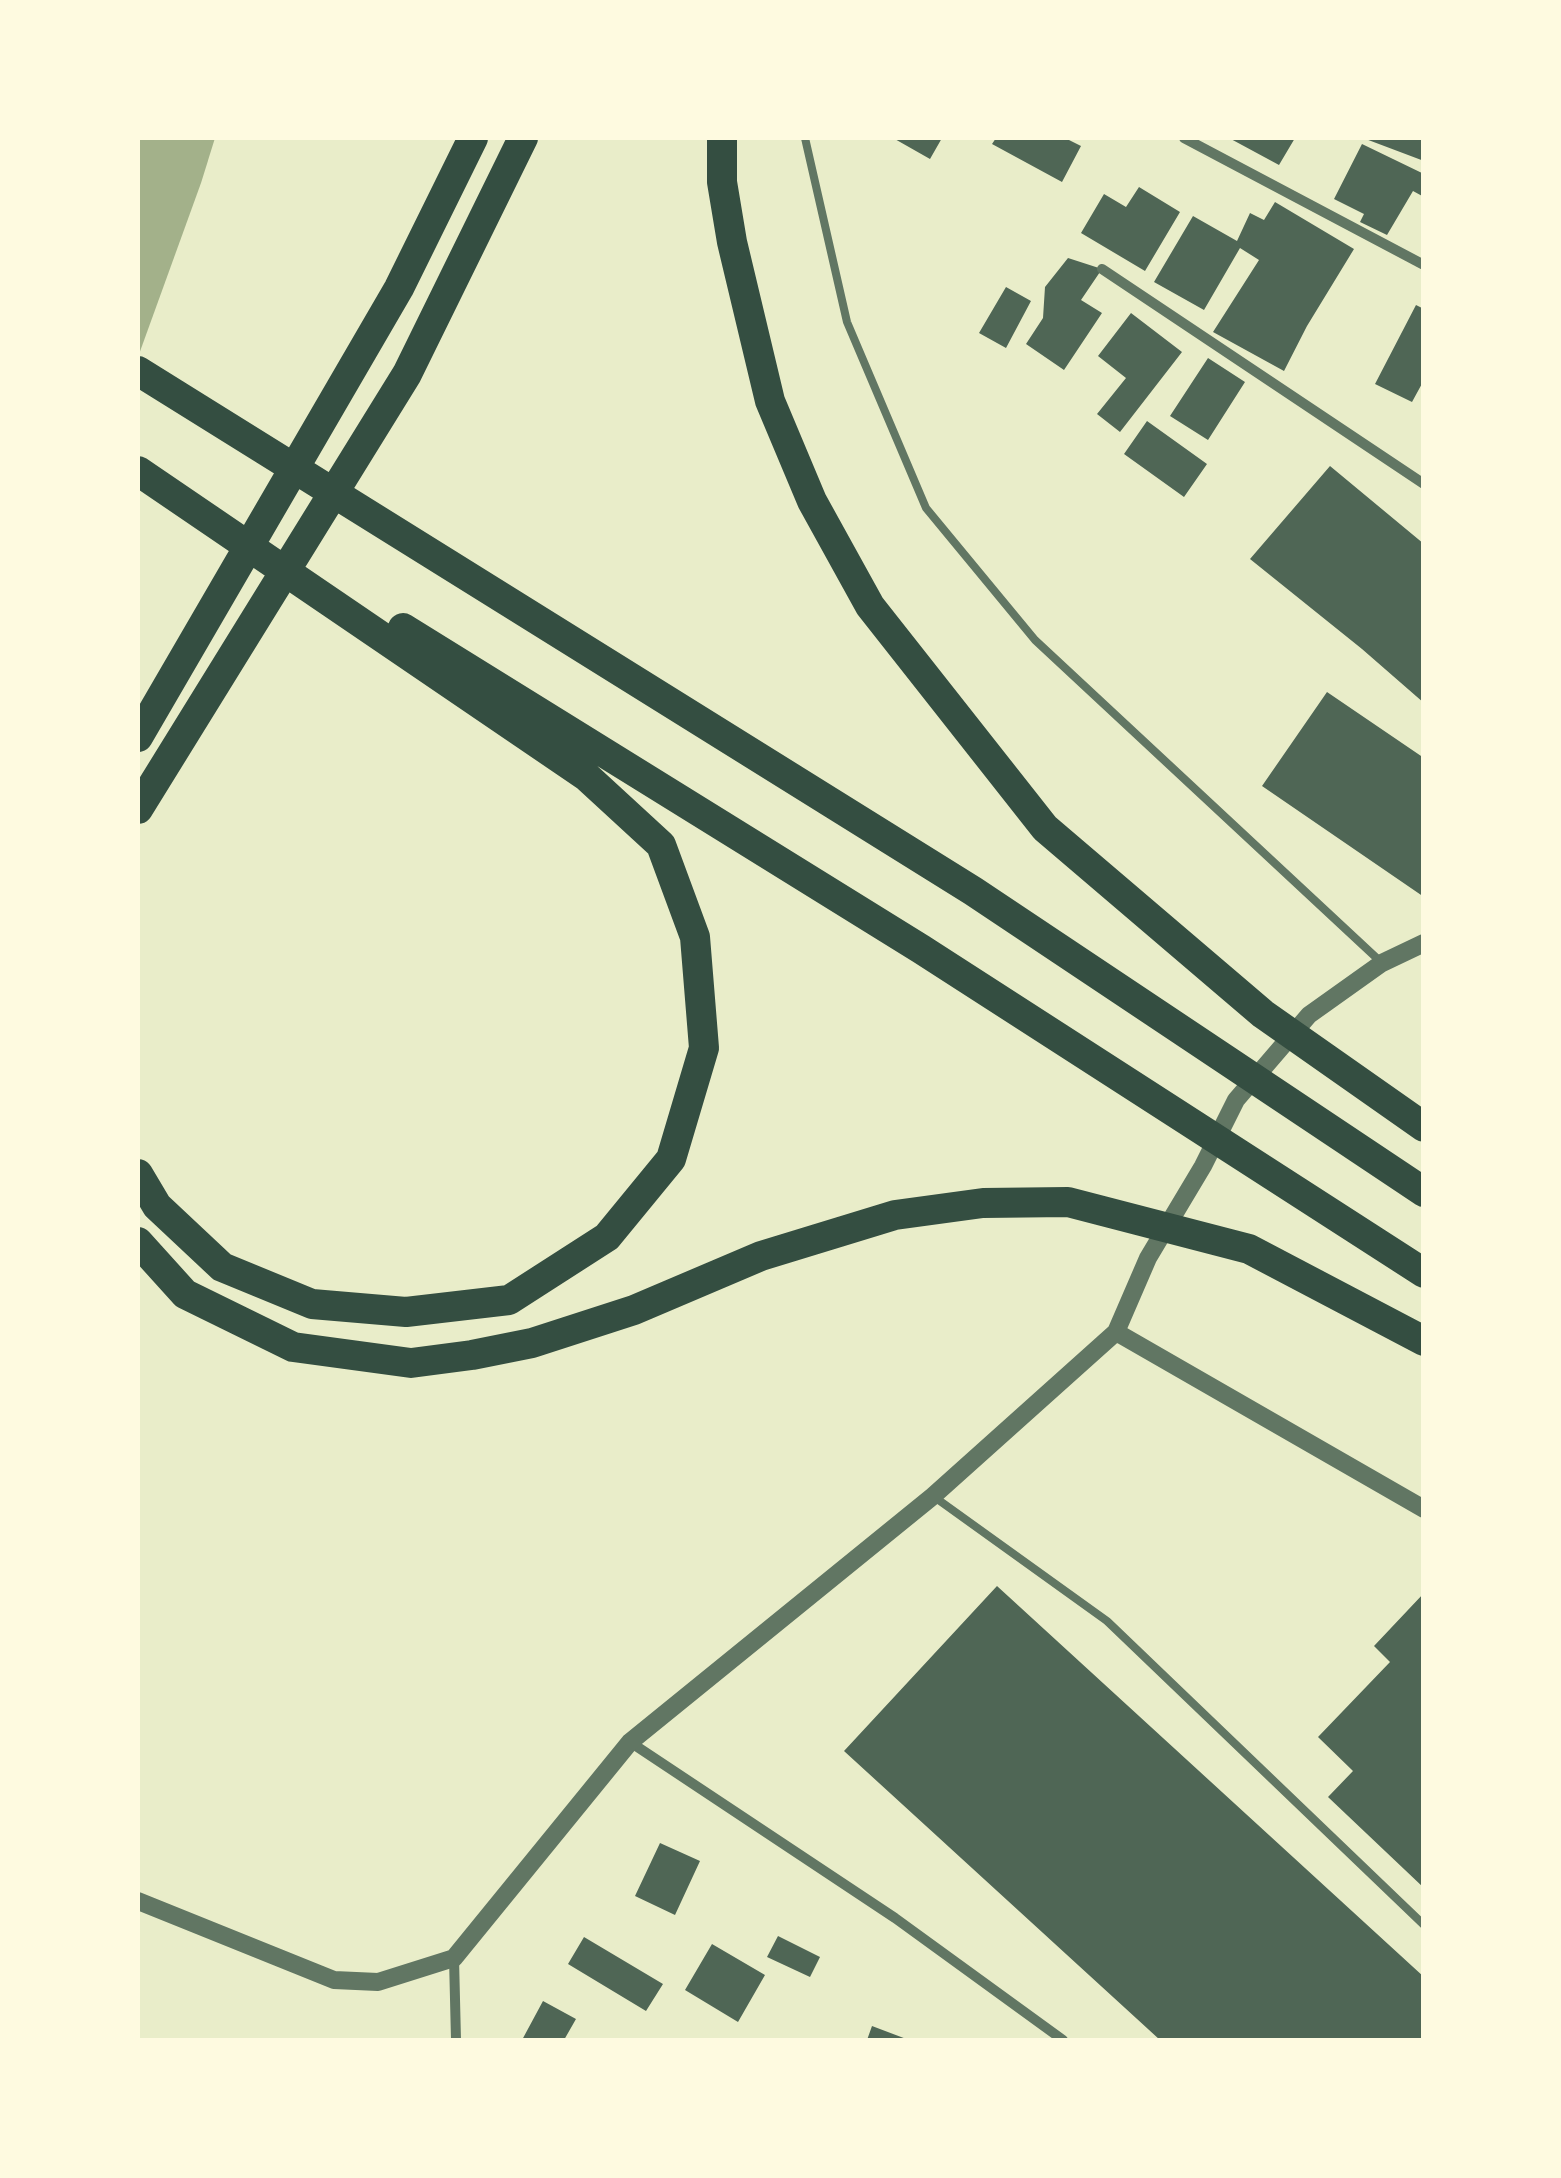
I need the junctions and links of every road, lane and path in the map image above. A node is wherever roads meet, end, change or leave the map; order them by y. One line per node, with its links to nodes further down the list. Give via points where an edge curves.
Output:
1 (472, 138): 11 (highway, via 399,288)
2 (523, 138): 12 (highway, via 407,374)
3 (722, 138): 15 (highway, via 732,242 770,400 812,501 870,606 1046,828 1263,1014)
4 (805, 138): 14 (lane, via 847,322 926,508 1035,640)
5 (1184, 138): 6 (street)
6 (1424, 265)
7 (1102, 270): 10 (street)
8 (138, 370): 17 (highway, via 973,891)
9 (138, 467): 16 (highway, via 586,776 661,845 695,937 704,1048 671,1159 607,1238 509,1300 406,1312 312,1304 222,1267 158,1206); 19 (highway, via 921,949)
10 (1424, 484)
11 (138, 737)
12 (138, 809)
13 (1424, 943): 14 (street)
14 (1382, 963): 20 (street, via 1309,1016 1236,1100 1148,1258)
15 (1424, 1127)
16 (138, 1174)
17 (1424, 1192)
18 (138, 1242): 21 (highway, via 185,1294 293,1347 412,1362 532,1344 761,1256 895,1215 982,1203 1068,1202 1249,1249)
19 (1424, 1272)
20 (1116, 1332): 22 (street); 23 (street)
21 (1414, 1335)
22 (933, 1496): 24 (street); 26 (lane, via 1106,1621)
23 (1424, 1508)
24 (630, 1742): 27 (street); 29 (street, via 896,1918)
25 (138, 1900): 27 (street, via 334,1980 378,1982)
26 (1424, 1924)
27 (454, 1958): 28 (street)
28 (456, 2040)
29 (1063, 2040)

